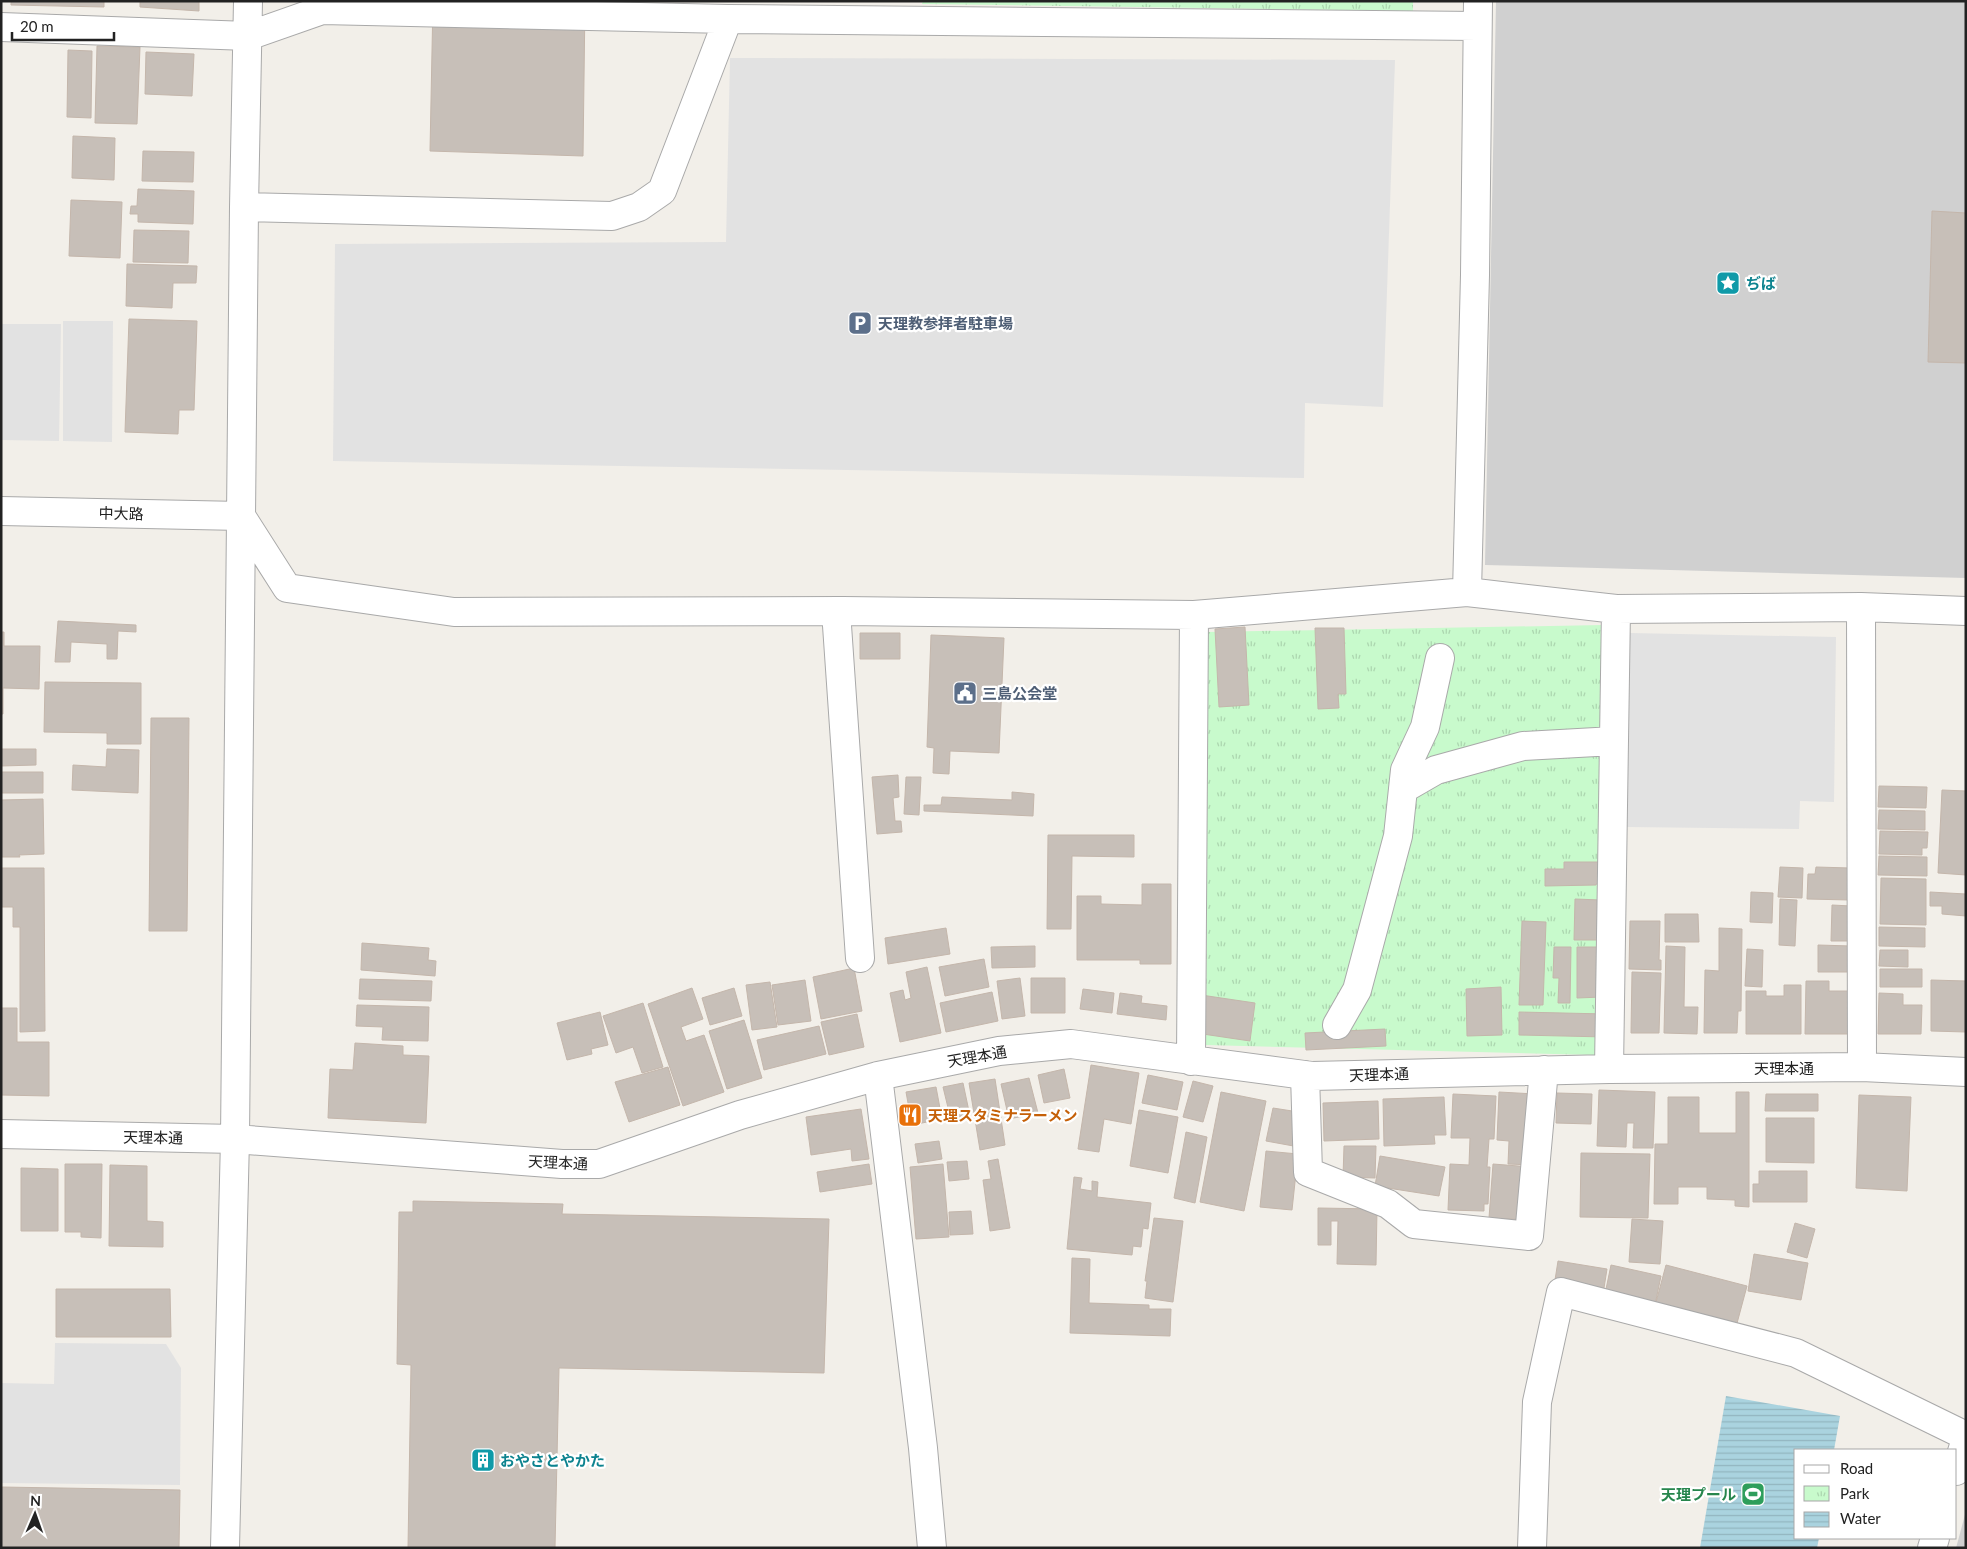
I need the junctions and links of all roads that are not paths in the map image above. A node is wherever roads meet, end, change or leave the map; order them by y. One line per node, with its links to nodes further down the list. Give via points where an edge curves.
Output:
1 (248, 1): 5 (street)
2 (1477, 14): 3 (street); 9 (street)
3 (728, 19): 5 (street, via 322,10); 6 (street, via 662,191 639,207 612,216)
4 (1, 27): 5 (street)
5 (248, 36): 6 (street)
6 (244, 207): 8 (street)
7 (1, 511): 8 (street, 中大路)
8 (241, 516): 12 (street, via 287,588 454,612); 28 (street)
9 (1468, 592): 11 (street); 14 (street)
10 (1861, 607): 11 (street); 13 (street); 21 (street)
11 (1616, 609): 16 (street)
12 (836, 611): 14 (street); 18 (street)
13 (1966, 611)
14 (1194, 615): 20 (street)
15 (1440, 658): 17 (street, via 1425,727 1406,770)
16 (1614, 741): 17 (street, via 1523,746 1436,770); 22 (street)
17 (1403, 789): 19 (street, via 1398,836 1356,990)
18 (860, 958)
19 (1336, 1025)
20 (1191, 1061): 25 (street, 天理本通); 26 (street, 天理本通, via 1071,1044 999,1051)
21 (1862, 1067): 22 (street, 天理本通); 24 (street, 天理本通)
22 (1609, 1069): 23 (street, 天理本通)
23 (1544, 1070): 25 (street, 天理本通); 25 (street, via 1529,1236 1414,1224 1388,1204 1308,1172)
24 (1966, 1072)
25 (1305, 1075)
26 (878, 1076): 28 (street, 天理本通, via 740,1115 599,1164 562,1164); 32 (street)
27 (1, 1134): 28 (street, 天理本通)
28 (235, 1139): 31 (street)
29 (1966, 1438): 30 (street); 33 (street, via 1796,1353 1561,1292 1537,1402)
30 (1957, 1468)
31 (225, 1548)
32 (932, 1548)
33 (1532, 1548)

